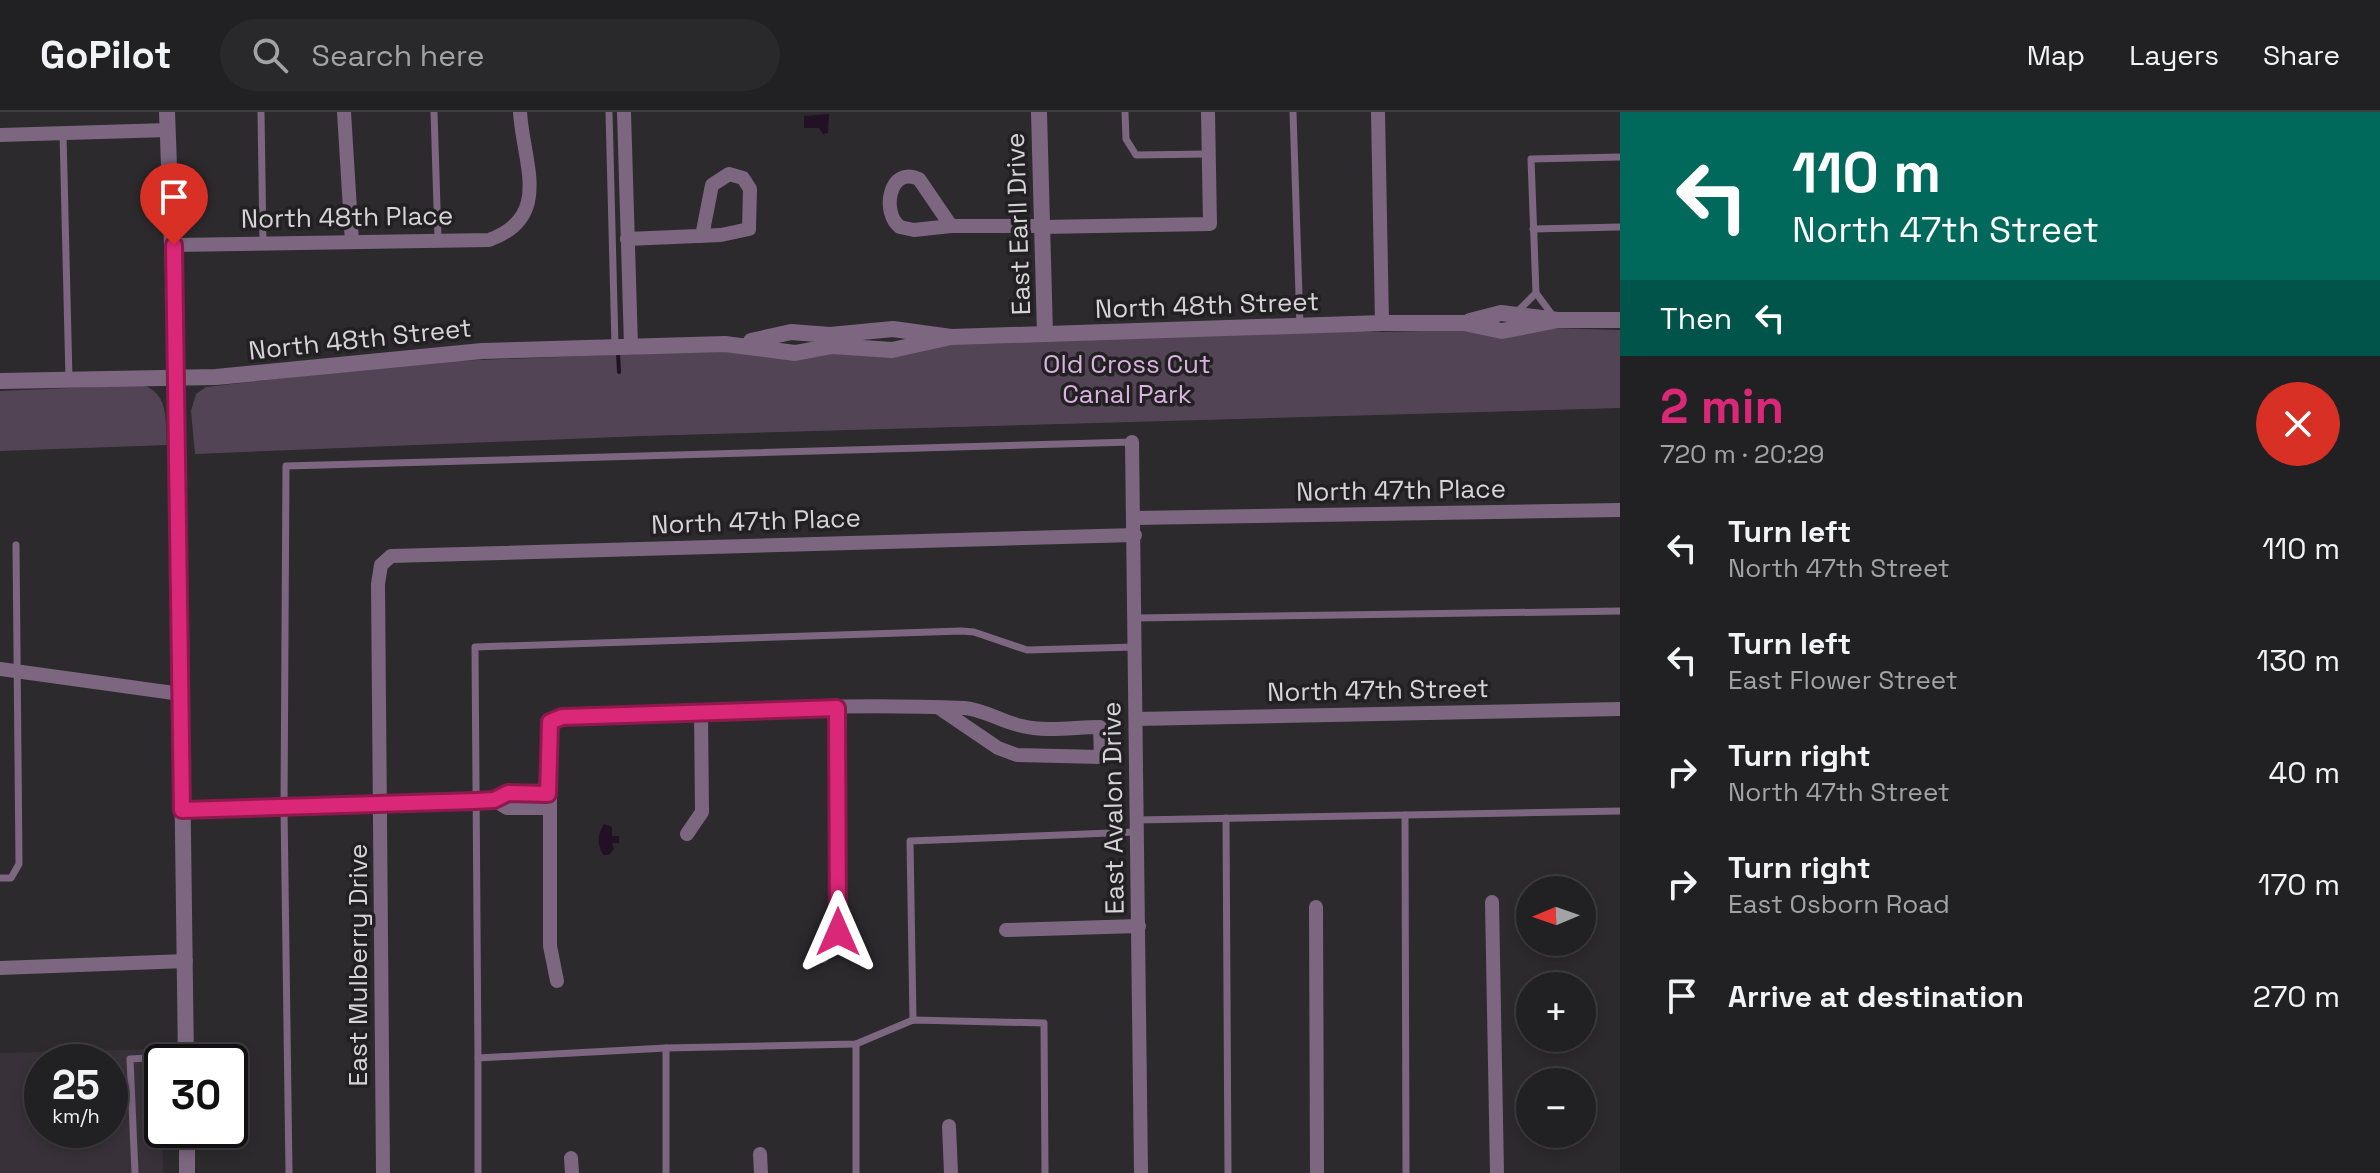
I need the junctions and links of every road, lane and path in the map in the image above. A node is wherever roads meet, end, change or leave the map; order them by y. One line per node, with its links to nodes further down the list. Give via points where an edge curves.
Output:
1 (167, 112): 13 (street)
2 (261, 112): 26 (lane)
3 (344, 112): 25 (street)
4 (434, 112): 23 (lane)
5 (520, 112): 23 (street, North 48th Place, via 530,196 525,215 489,240)
6 (609, 112): 36 (lane)
7 (624, 112): 24 (street)
8 (1039, 112): 19 (street, East Earll Drive)
9 (1125, 112): 16 (lane, via 1126,139 1136,155)
10 (1208, 112): 16 (street)
11 (1293, 112): 34 (lane)
12 (1378, 112): 32 (street)
13 (168, 130): 14 (street); 27 (street)
14 (63, 133): 15 (street); 37 (lane)
15 (0, 135)
16 (1209, 154): 19 (street, via 1210,224)
17 (1620, 157): 21 (lane, via 1531,159)
18 (951, 226): 18 (street, via 900,227 890,212 891,188 900,178 919,179); 19 (street)
19 (1042, 226): 35 (street, East Earll Drive)
20 (1620, 227): 21 (lane)
21 (1533, 229): 28 (lane)
22 (702, 236): 22 (street, via 749,229 750,189 743,178 729,174 712,185); 24 (street)
23 (438, 238): 25 (street, North 48th Place)
24 (627, 239): 36 (street)
25 (352, 242): 26 (street, North 48th Place)
26 (263, 243): 27 (street, North 48th Place)
27 (174, 245): 38 (street)
28 (1536, 293): 29 (lane); 30 (lane)
29 (1516, 313): 30 (street, North 48th Street); 33 (street, North 48th Street)
30 (1558, 320): 31 (street, North 48th Street); 33 (street, North 48th Street, via 1502,331)
31 (1620, 320)
32 (1382, 323): 33 (street, North 48th Street); 34 (street, North 48th Street)
33 (1464, 323)
34 (1300, 326): 35 (street, North 48th Street)
35 (1045, 334): 36 (street, North 48th Street, via 951,337 875,351 859,346 795,353 725,344)
36 (623, 346): 38 (street, North 48th Street, via 424,354)
37 (69, 379): 38 (street, North 48th Street); 39 (street, North 48th Street)
38 (177, 379): 51 (street)
39 (0, 381)
40 (1132, 442): 42 (street, East Avalon Drive); 60 (lane, via 286,466)
41 (1620, 510): 42 (street, North 47th Place)
42 (1134, 518): 43 (street, East Avalon Drive)
43 (1135, 535): 45 (street, North 47th Place, via 391,556); 47 (street, East Avalon Drive)
44 (16, 545): 50 (lane)
45 (381, 565): 59 (street, East Mulberry Drive)
46 (1620, 611): 47 (lane)
47 (1135, 618): 48 (street, East Avalon Drive)
48 (1135, 647): 56 (street, East Avalon Drive); 57 (lane, via 1027,650 961,631 475,647)
49 (0, 669): 50 (street)
50 (18, 671): 51 (street); 67 (lane, via 19,864 11,878)
51 (181, 694): 61 (street)
52 (837, 708): 53 (street); 55 (street); 72 (street, via 838,932)
53 (939, 708): 53 (street, via 1017,755 1101,757 1100,727 1024,727 968,708)
54 (1620, 709): 56 (street, North 47th Street)
55 (701, 712): 58 (street, via 562,717 550,722); 66 (street, via 702,812)
56 (1136, 719): 65 (street, East Avalon Drive)
57 (475, 801): 58 (street, via 494,800 507,808); 59 (street); 80 (lane)
58 (548, 801): 75 (street, via 550,946)
59 (382, 804): 60 (street); 88 (street, East Mulberry Drive)
60 (284, 807): 61 (street); 87 (lane)
61 (182, 810): 73 (street)
62 (1620, 811): 63 (lane)
63 (1405, 815): 64 (lane); 98 (lane)
64 (1226, 818): 65 (lane); 96 (lane)
65 (1136, 826): 70 (street, East Avalon Drive); 76 (lane, via 910,841)
66 (687, 834)
67 (0, 878)
68 (1492, 902): 99 (street)
69 (1316, 907): 97 (street)
70 (1139, 926): 71 (street); 95 (street, East Avalon Drive)
71 (1006, 930)
72 (822, 956)
73 (186, 961): 74 (street); 77 (street)
74 (0, 968)
75 (557, 981)
76 (913, 1020): 78 (lane); 94 (lane, via 1044,1023)
77 (186, 1044)
78 (856, 1044): 79 (lane); 92 (lane)
79 (666, 1048): 80 (lane); 90 (lane)
80 (478, 1058): 89 (lane)
81 (144, 1059): 85 (lane, via 130,1059)
82 (949, 1126): 93 (street)
83 (187, 1148): 86 (street)
84 (760, 1154): 91 (street)
85 (135, 1173)
86 (187, 1173)
87 (289, 1173)
88 (383, 1173)
89 (478, 1173)
90 (666, 1173)
91 (761, 1173)
92 (856, 1173)
93 (951, 1173)
94 (1045, 1173)
95 (1141, 1173)
96 (1228, 1173)
97 (1317, 1173)
98 (1406, 1173)
99 (1497, 1173)

